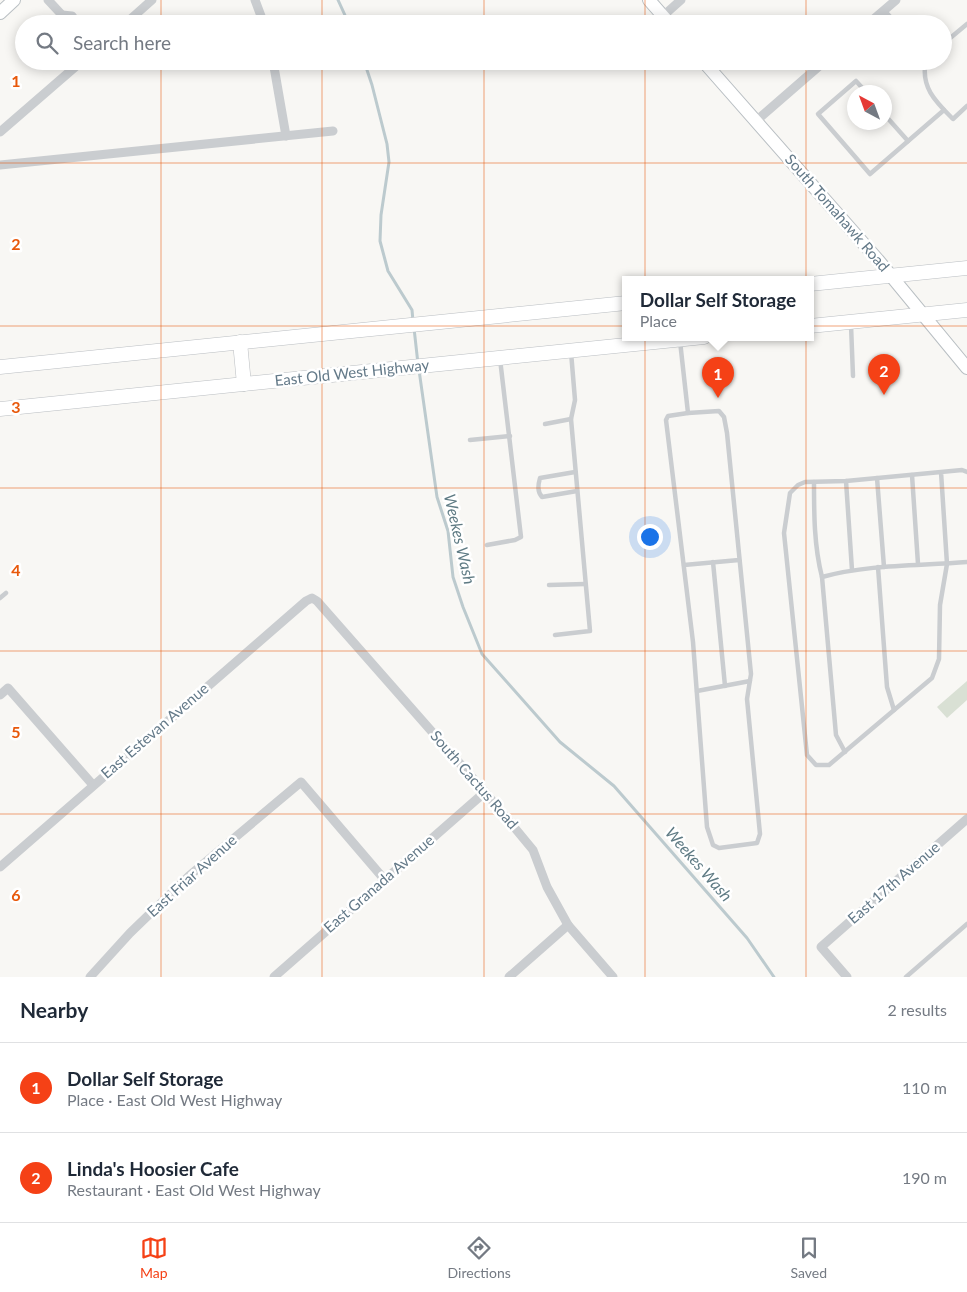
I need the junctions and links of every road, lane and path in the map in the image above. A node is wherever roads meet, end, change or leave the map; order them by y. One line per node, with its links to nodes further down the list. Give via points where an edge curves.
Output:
1 (14, 0): 9 (main road)
2 (48, 0): 10 (street)
3 (152, 0): 11 (street)
4 (254, 0): 12 (street)
5 (649, 0): 13 (main road)
6 (681, 0): 14 (street)
7 (896, 0): 8 (street)
8 (884, 10): 15 (street); 16 (lane)
9 (0, 13)
10 (59, 15)
11 (135, 15)
12 (260, 15)
13 (662, 15)
14 (670, 15)
15 (878, 15)
16 (889, 15)
17 (967, 24): 18 (lane)
18 (952, 36)
19 (72, 70): 30 (street)
20 (275, 70): 31 (street)
21 (711, 70): 27 (main road, South Tomahawk Road)
22 (815, 70): 27 (street)
23 (924, 70): 26 (lane, via 930,94)
24 (847, 89): 32 (lane, via 818,114 870,174)
25 (967, 106): 26 (lane, via 952,119)
26 (944, 110): 32 (lane)
27 (756, 122): 35 (main road, South Tomahawk Road)
28 (892, 123): 32 (lane)
29 (333, 131): 31 (street)
30 (0, 132)
31 (286, 136): 33 (street)
32 (908, 141)
33 (0, 165)
34 (967, 268): 35 (main road)
35 (892, 276): 36 (main road); 39 (main road, South Tomahawk Road)
36 (814, 284)
37 (622, 303): 44 (main road)
38 (967, 310): 39 (main road)
39 (923, 314): 40 (main road); 48 (main road, South Tomahawk Road)
40 (850, 322): 41 (main road); 49 (lane)
41 (814, 326)
42 (660, 341): 45 (main road, East Old West Highway)
43 (680, 341): 52 (lane)
44 (240, 342): 47 (main road); 50 (main road)
45 (571, 350): 46 (main road, East Old West Highway); 53 (lane, via 575,400)
46 (500, 358): 50 (main road, East Old West Highway); 55 (lane)
47 (0, 367)
48 (967, 368)
49 (853, 376)
50 (244, 384): 51 (main road, East Old West Highway)
51 (0, 409)
52 (688, 413): 66 (lane, via 719,411 724,417); 71 (lane, via 668,416 666,420)
53 (571, 419): 54 (lane); 57 (lane)
54 (545, 424)
55 (510, 436): 56 (lane); 65 (lane, via 521,537)
56 (470, 440)
57 (575, 472): 64 (lane); 64 (lane, via 540,478 538,485 542,497)
58 (941, 472): 59 (lane); 60 (lane); 70 (lane)
59 (967, 472)
60 (912, 475): 61 (lane); 69 (lane)
61 (877, 478): 62 (lane); 72 (lane)
62 (846, 481): 63 (lane); 73 (lane)
63 (814, 482): 74 (lane); 86 (lane, via 798,485 790,493 784,532 807,756 816,765 829,764)
64 (576, 491): 75 (lane)
65 (488, 545)
66 (739, 560): 67 (lane); 81 (lane)
67 (713, 562): 71 (lane); 82 (lane)
68 (967, 562): 70 (lane)
69 (918, 564): 70 (lane); 72 (lane)
70 (947, 564): 85 (lane, via 940,605 938,659 932,678)
71 (684, 565): 83 (lane)
72 (881, 567): 73 (lane); 85 (lane, via 887,687)
73 (852, 570): 74 (lane)
74 (822, 577): 86 (lane, via 836,735)
75 (585, 584): 76 (lane); 80 (lane, via 590,630)
76 (549, 585)
77 (6, 593): 78 (lane)
78 (0, 598)
79 (312, 598): 87 (street, East Estevan Avenue); 88 (street, South Cactus Road)
80 (555, 635)
81 (750, 681): 82 (lane); 83 (lane, via 747,699 760,834 757,843 719,848 713,845 707,826)
82 (725, 686): 83 (lane)
83 (697, 691)
84 (0, 695): 87 (street, via 8,688)
85 (894, 710): 86 (lane)
86 (845, 752)
87 (93, 785): 90 (street, East Estevan Avenue)
88 (486, 792): 91 (street, East Granada Avenue); 93 (street, South Cactus Road, via 533,850 546,887)
89 (967, 819): 98 (street, East 17th Avenue, via 821,947)
90 (0, 867)
91 (384, 880): 94 (street, East Friar Avenue, via 301,782 188,876); 95 (street, East Granada Avenue)
92 (967, 924): 99 (lane)
93 (568, 926): 96 (street); 97 (street, South Cactus Road)
94 (90, 977)
95 (274, 977)
96 (509, 977)
97 (613, 977)
98 (847, 977)
99 (906, 977)

